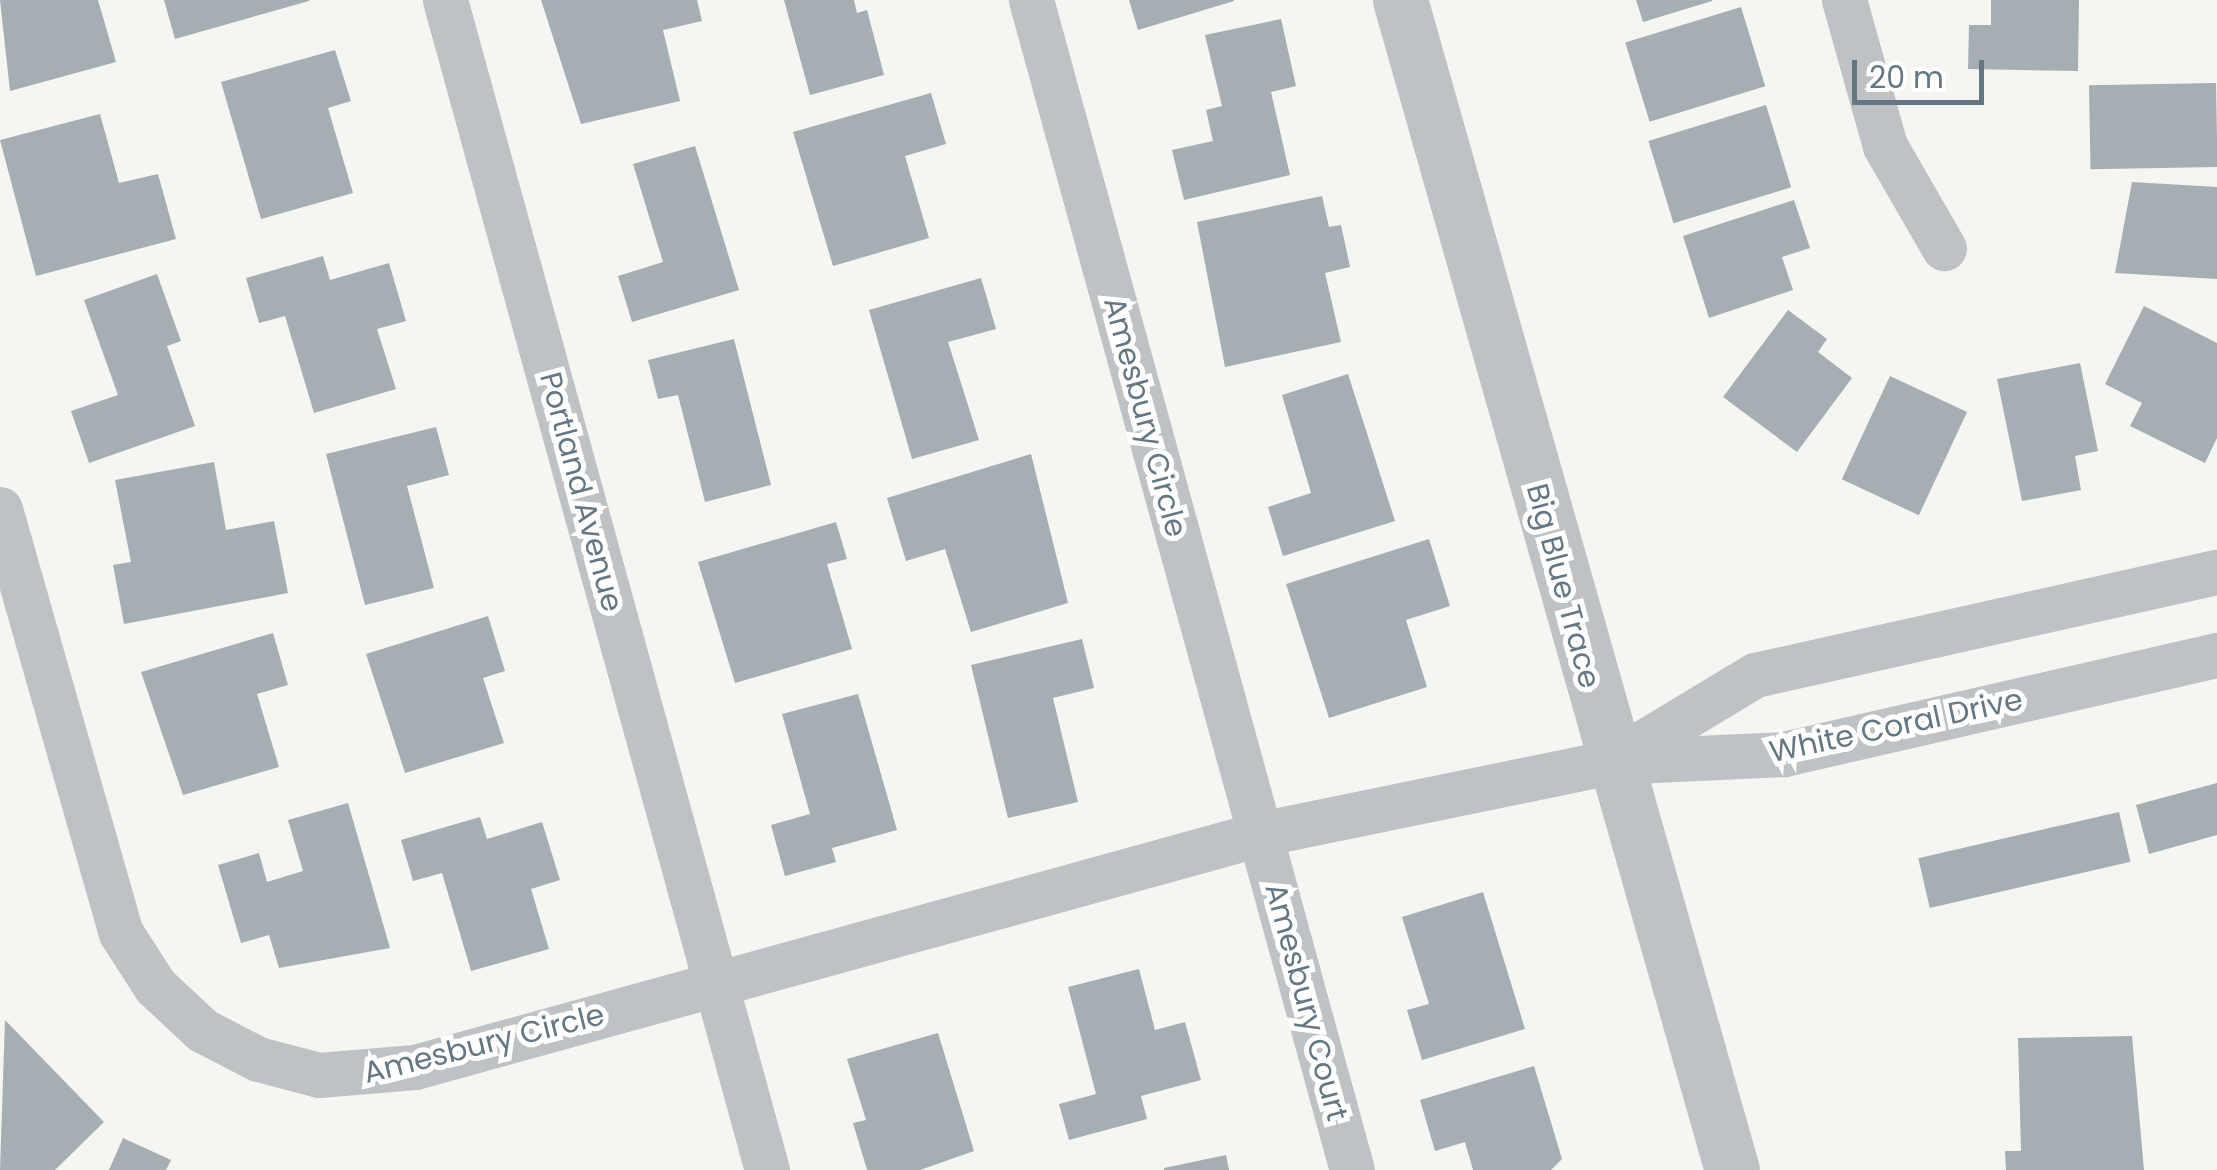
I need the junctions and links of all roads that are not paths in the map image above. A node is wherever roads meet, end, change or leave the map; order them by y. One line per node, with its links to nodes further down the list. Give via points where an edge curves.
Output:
1 (445, 0): 11 (street, Portland Avenue)
2 (1030, 0): 10 (street, Amesbury Circle)
3 (1400, 0): 9 (street, Big Blue Trace)
4 (1844, 0): 5 (street, via 1885,146)
5 (1944, 248)
6 (0, 510): 11 (street, Amesbury Circle, via 120,933 155,986 202,1030 258,1060 319,1075 383,1074)
7 (2217, 572): 9 (street, via 1755,674)
8 (2217, 655): 9 (street, White Coral Drive, via 1784,754)
9 (1611, 762): 10 (street, Amesbury Circle); 14 (street, Big Blue Trace)
10 (1260, 834): 11 (street, Amesbury Circle); 13 (street, Amesbury Court)
11 (716, 985): 12 (street, Portland Avenue)
12 (767, 1170)
13 (1352, 1170)
14 (1732, 1170)

